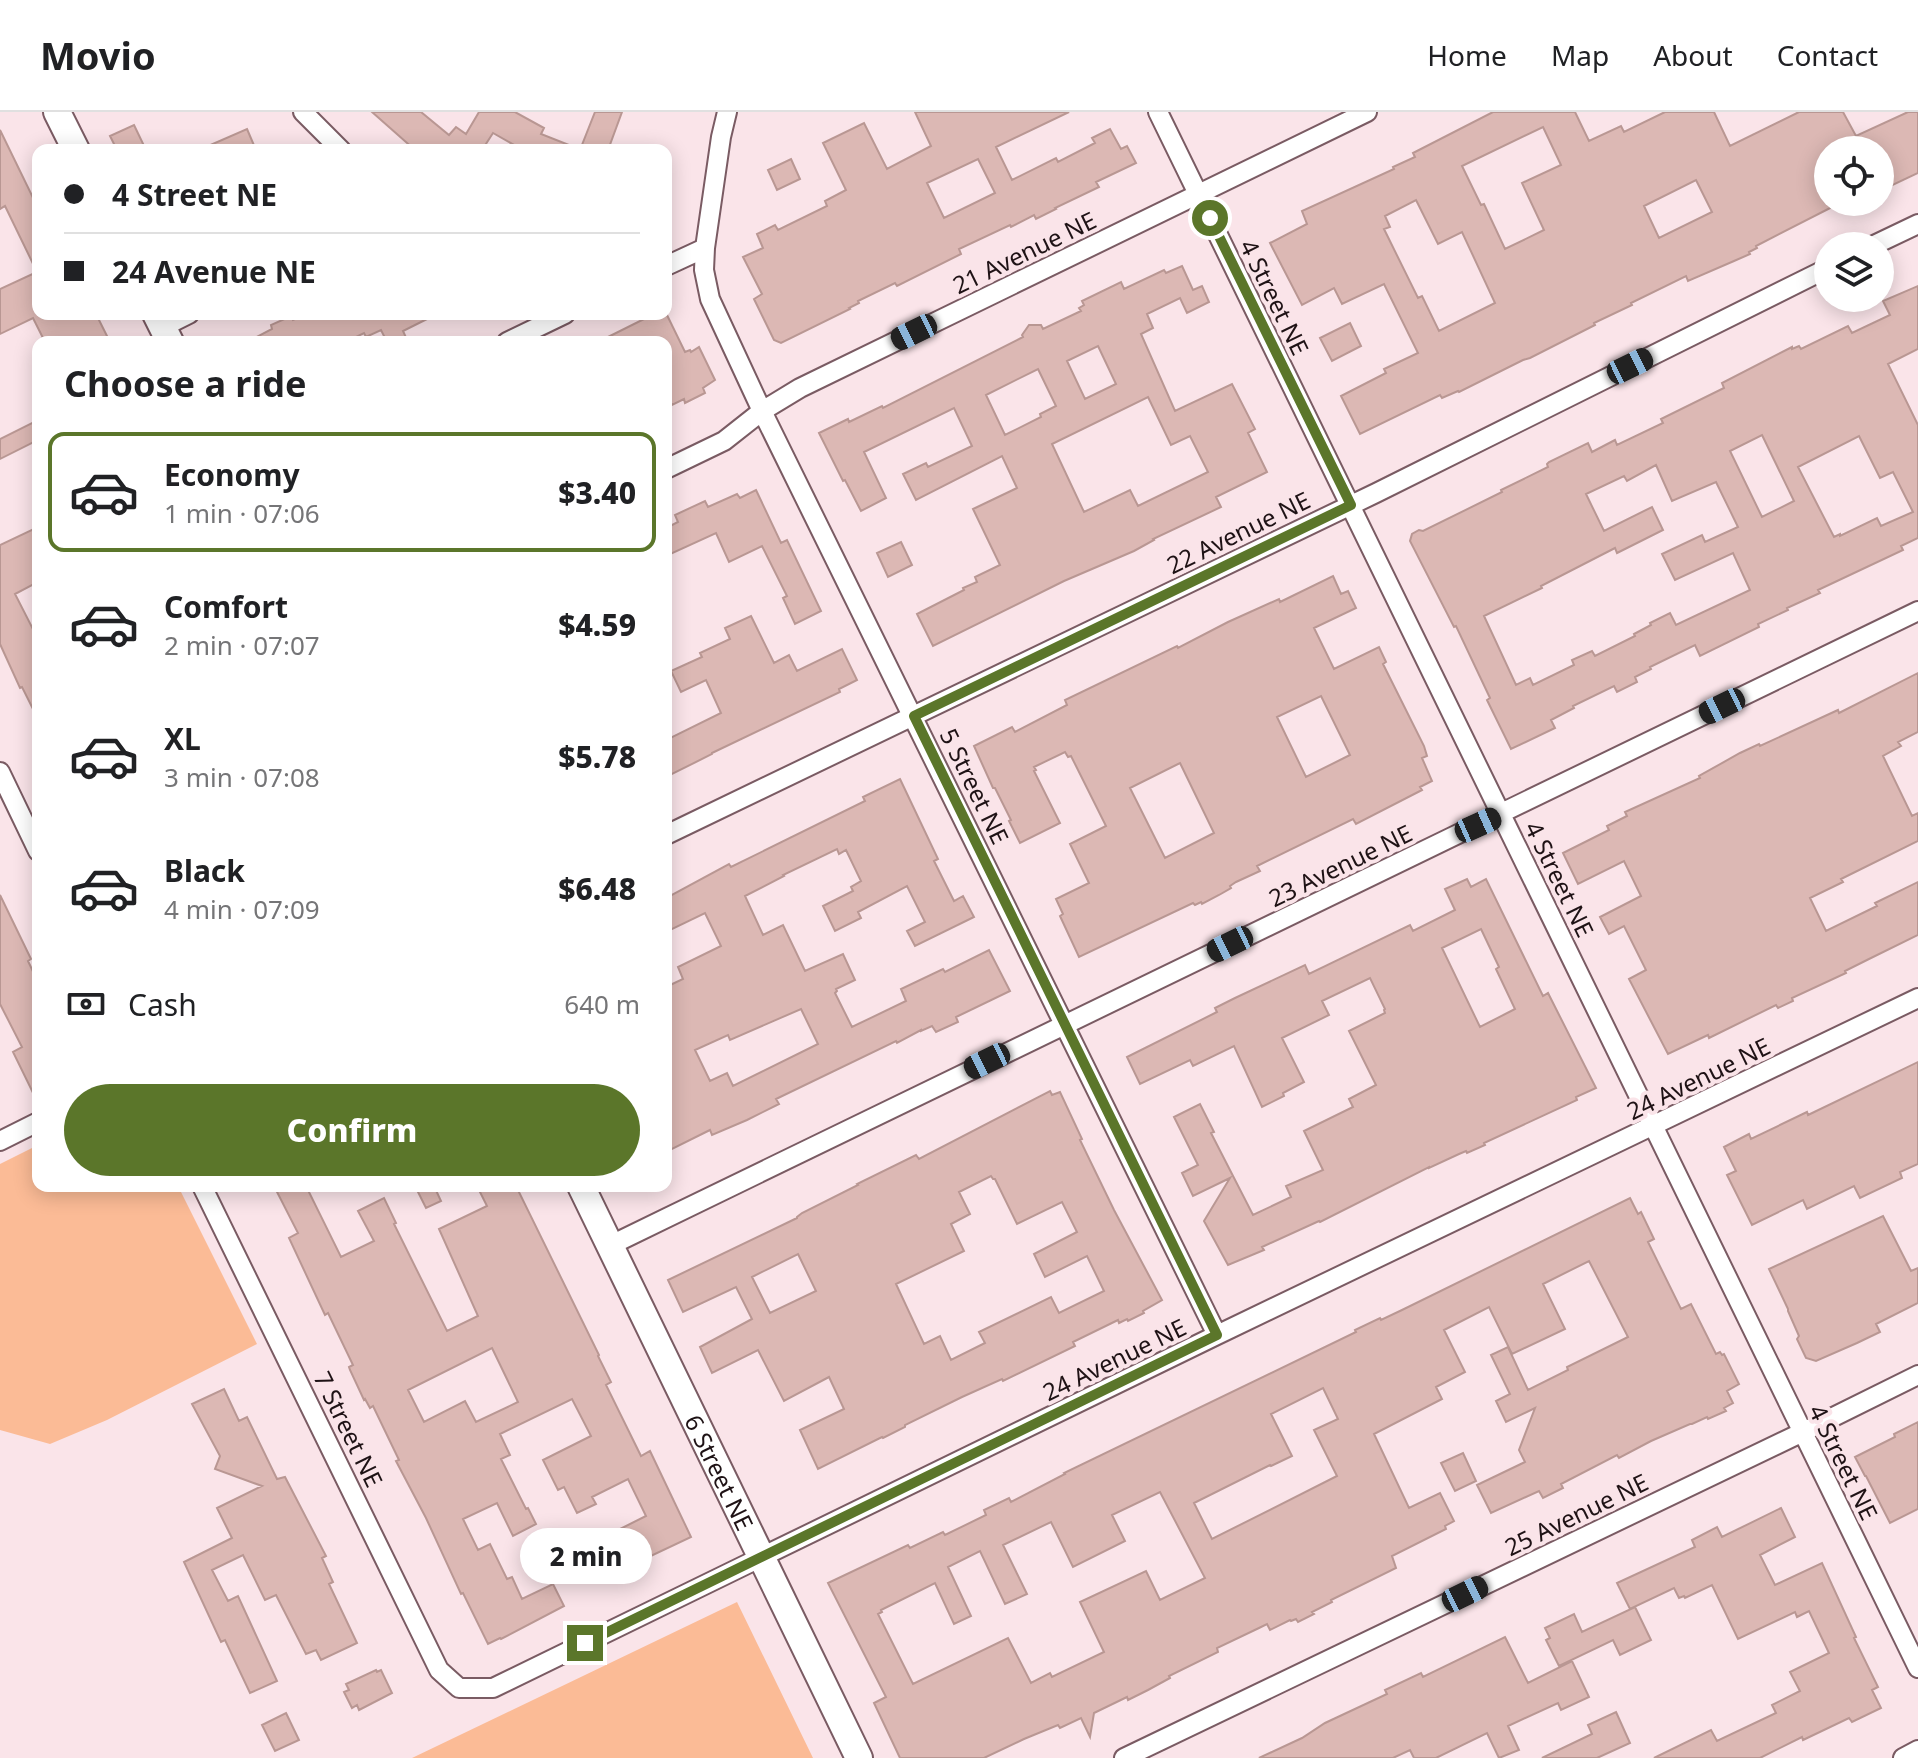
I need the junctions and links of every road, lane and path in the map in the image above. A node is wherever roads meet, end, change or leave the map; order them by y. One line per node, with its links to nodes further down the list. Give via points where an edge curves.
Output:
1 (57, 112): 6 (street)
2 (303, 112): 7 (street)
3 (727, 112): 11 (street, 5 Street NE)
4 (1158, 112): 8 (street, 4 Street NE)
5 (1367, 112): 8 (street, 21 Avenue NE)
6 (73, 144)
7 (335, 144)
8 (1198, 194): 16 (street, 21 Avenue NE); 18 (street, 4 Street NE)
9 (1918, 224): 10 (street)
10 (1894, 235)
11 (705, 248): 12 (street); 16 (street, 5 Street NE, via 710,299)
12 (672, 263)
13 (1814, 275): 18 (street, 22 Avenue NE)
14 (553, 320): 15 (street)
15 (519, 336)
16 (762, 411): 17 (street, 21 Avenue NE, via 724,441); 20 (street, 5 Street NE)
17 (672, 466)
18 (1351, 505): 20 (street, 22 Avenue NE); 22 (street, 4 Street NE)
19 (1918, 611): 22 (street, 23 Avenue NE)
20 (914, 716): 23 (street, 22 Avenue NE); 26 (street, 5 Street NE)
21 (0, 772): 24 (street)
22 (1501, 814): 26 (street, 23 Avenue NE); 28 (street, 4 Street NE)
23 (672, 832)
24 (32, 839)
25 (1918, 998): 28 (street, 24 Avenue NE)
26 (1064, 1024): 32 (street, 23 Avenue NE); 33 (street, 5 Street NE)
27 (32, 1125): 29 (street)
28 (1653, 1127): 33 (street, 24 Avenue NE); 35 (street, 4 Street NE)
29 (0, 1141)
30 (205, 1192): 38 (street, 7 Street NE, via 439,1670)
31 (584, 1192): 32 (street, 6 Street NE)
32 (609, 1246): 36 (street, 6 Street NE)
33 (1217, 1335): 36 (street, 24 Avenue NE)
34 (1918, 1375): 35 (street, 25 Avenue NE)
35 (1803, 1432): 37 (street, 4 Street NE); 41 (street, 25 Avenue NE)
36 (763, 1556): 38 (street, 24 Avenue NE, via 493,1688); 40 (street, 6 Street NE)
37 (1918, 1668)
38 (459, 1688)
39 (1918, 1750): 42 (street)
40 (859, 1758)
41 (1124, 1758)
42 (1903, 1758)

